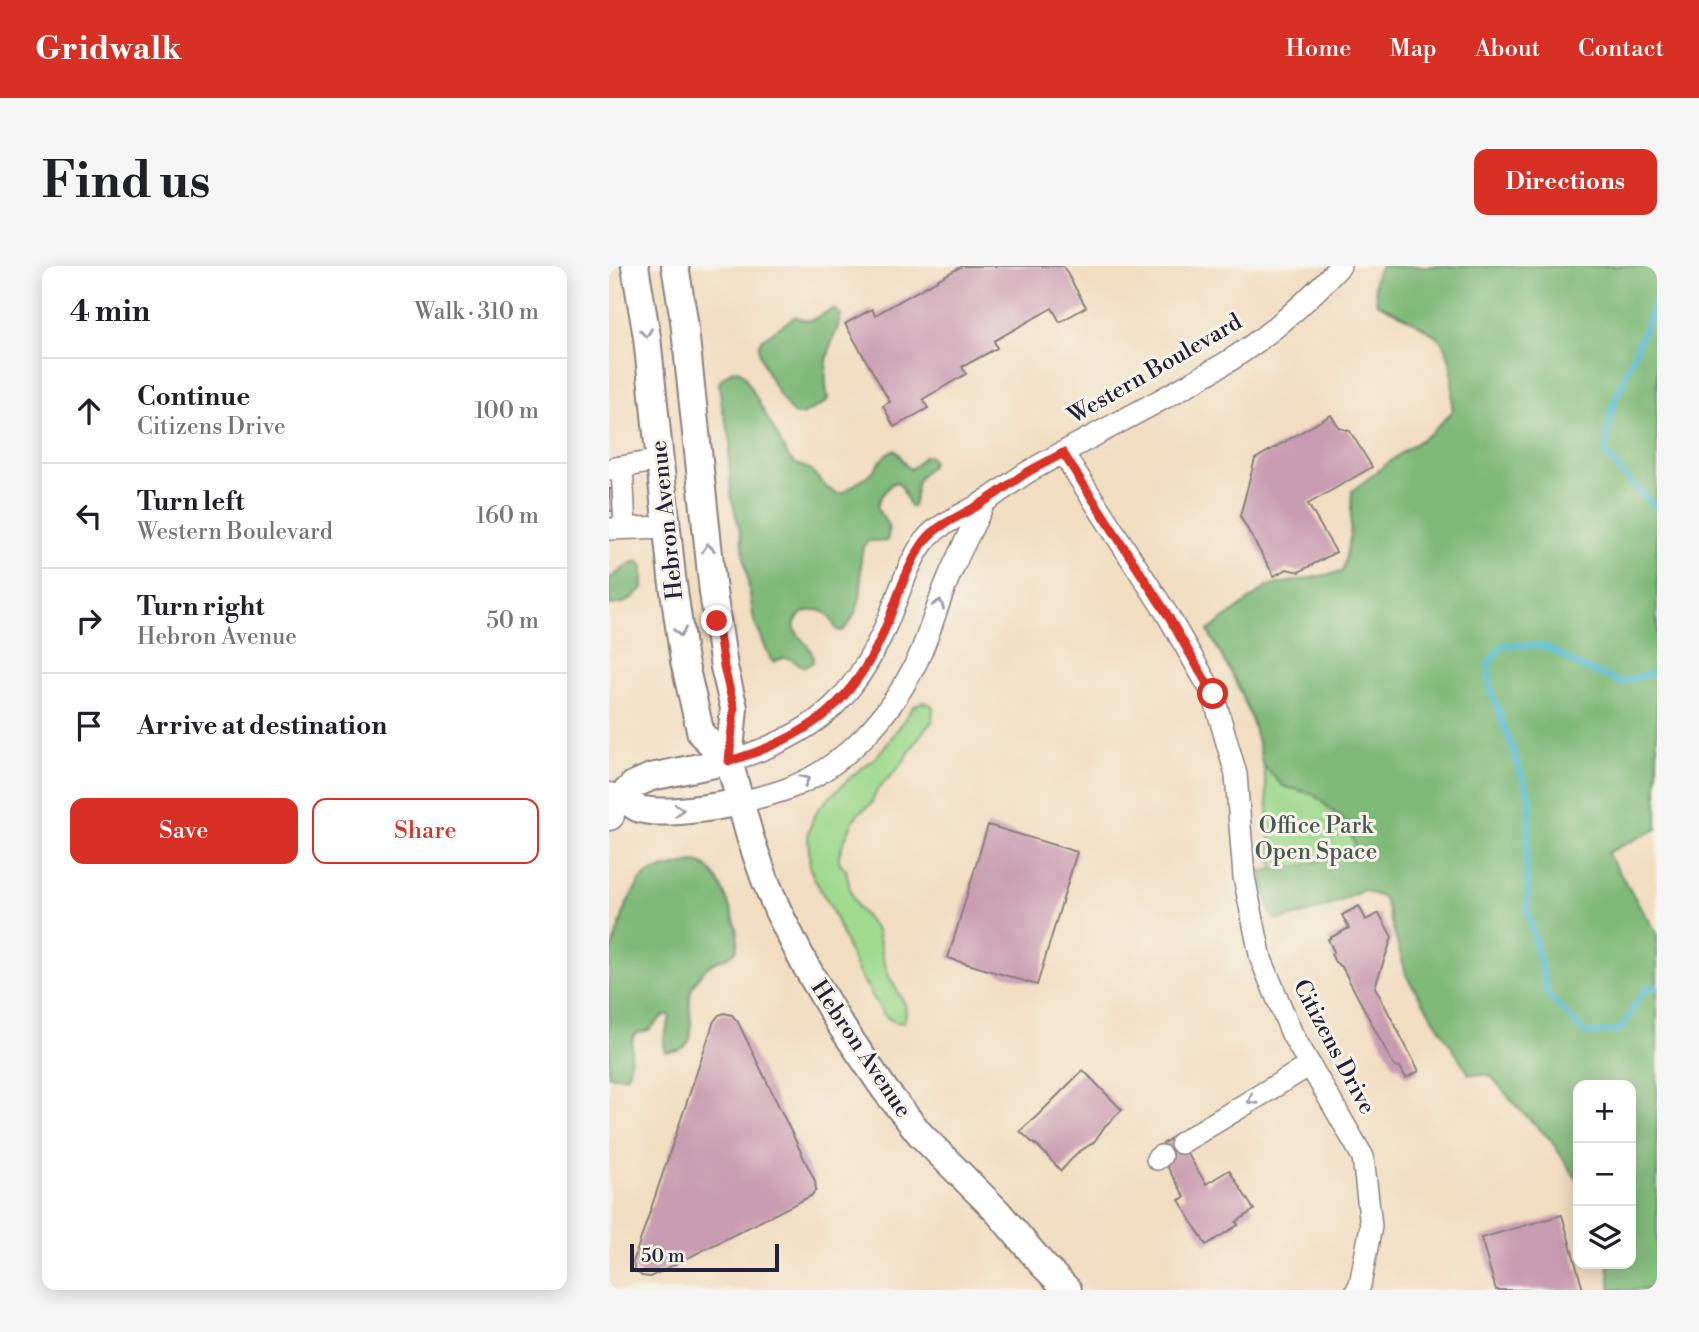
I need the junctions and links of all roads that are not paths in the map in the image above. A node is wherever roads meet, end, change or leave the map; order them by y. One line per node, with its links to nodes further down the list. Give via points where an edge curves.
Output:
1 (635, 266): 5 (main road, Hebron Avenue, one-way to 5)
2 (675, 266): 10 (main road, Hebron Avenue, one-way to 2, via 734,708 716,611)
3 (1340, 266): 4 (street, Western Boulevard, via 1304,303 1232,359)
4 (1063, 453): 7 (street, Western Boulevard); 13 (street, Citizens Drive, via 1213,694 1235,774 1244,877 1261,959)
5 (660, 460): 6 (street); 8 (main road, Hebron Avenue)
6 (615, 468): 9 (street)
7 (985, 501): 10 (street, Western Boulevard, via 935,531 920,548 876,649 832,708 795,735); 12 (street, one-way to 7, via 786,789 825,769 882,715 919,657 947,581)
8 (667, 527): 9 (street); 10 (main road, Hebron Avenue, one-way to 10, via 682,650 701,734)
9 (617, 529)
10 (729, 761): 11 (main road, via 651,777); 12 (main road, Hebron Avenue)
11 (612, 802): 12 (main road, one-way to 12, via 652,811)
12 (740, 802): 15 (main road, Hebron Avenue, via 781,918 854,1046 920,1133)
13 (1310, 1065): 14 (street, one-way to 14); 16 (street, Citizens Drive, via 1363,1157 1371,1226)
14 (1181, 1143)
15 (1068, 1290)
16 (1357, 1290)

